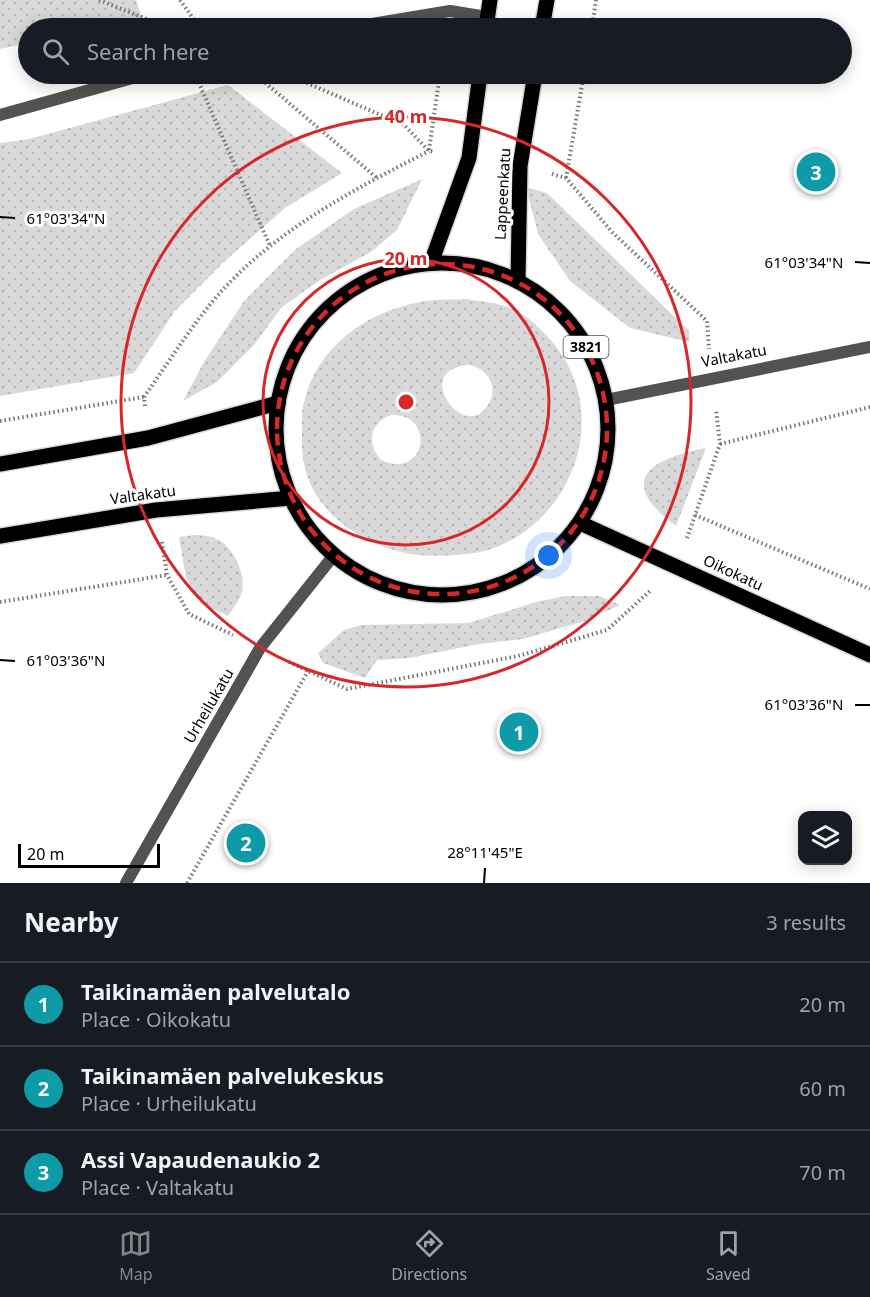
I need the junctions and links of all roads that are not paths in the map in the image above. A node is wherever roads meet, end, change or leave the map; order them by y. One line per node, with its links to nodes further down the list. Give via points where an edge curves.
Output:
1 (490, 0): 5 (main road)
2 (547, 0): 6 (main road)
3 (408, 18): 4 (street, via 450,11)
4 (471, 18)
5 (487, 18)
6 (544, 18)
7 (111, 84): 10 (street)
8 (479, 84): 11 (main road, via 469,158)
9 (533, 84): 12 (main road, Lappeenkatu, via 520,166)
10 (0, 115)
11 (431, 263): 12 (main road, 3821, via 476,266); 15 (main road, 3821, via 392,270 355,287 324,311 300,343 286,371)
12 (518, 281): 14 (main road, 3821, via 550,303 577,331 595,364)
13 (870, 347): 14 (street, Valtakatu)
14 (606, 400): 18 (main road, 3821, via 606,459)
15 (278, 403): 16 (main road, via 148,438); 17 (main road, 3821, via 277,452)
16 (0, 464)
17 (291, 498): 19 (main road, Valtakatu, via 156,510); 20 (main road, 3821, via 307,526)
18 (580, 523): 20 (main road, 3821, via 552,553 524,573 493,587 460,594 426,594 393,587 362,574); 21 (main road, Oikokatu)
19 (0, 536)
20 (334, 555): 22 (street, Urheilukatu, via 260,648)
21 (870, 656)
22 (126, 883)

